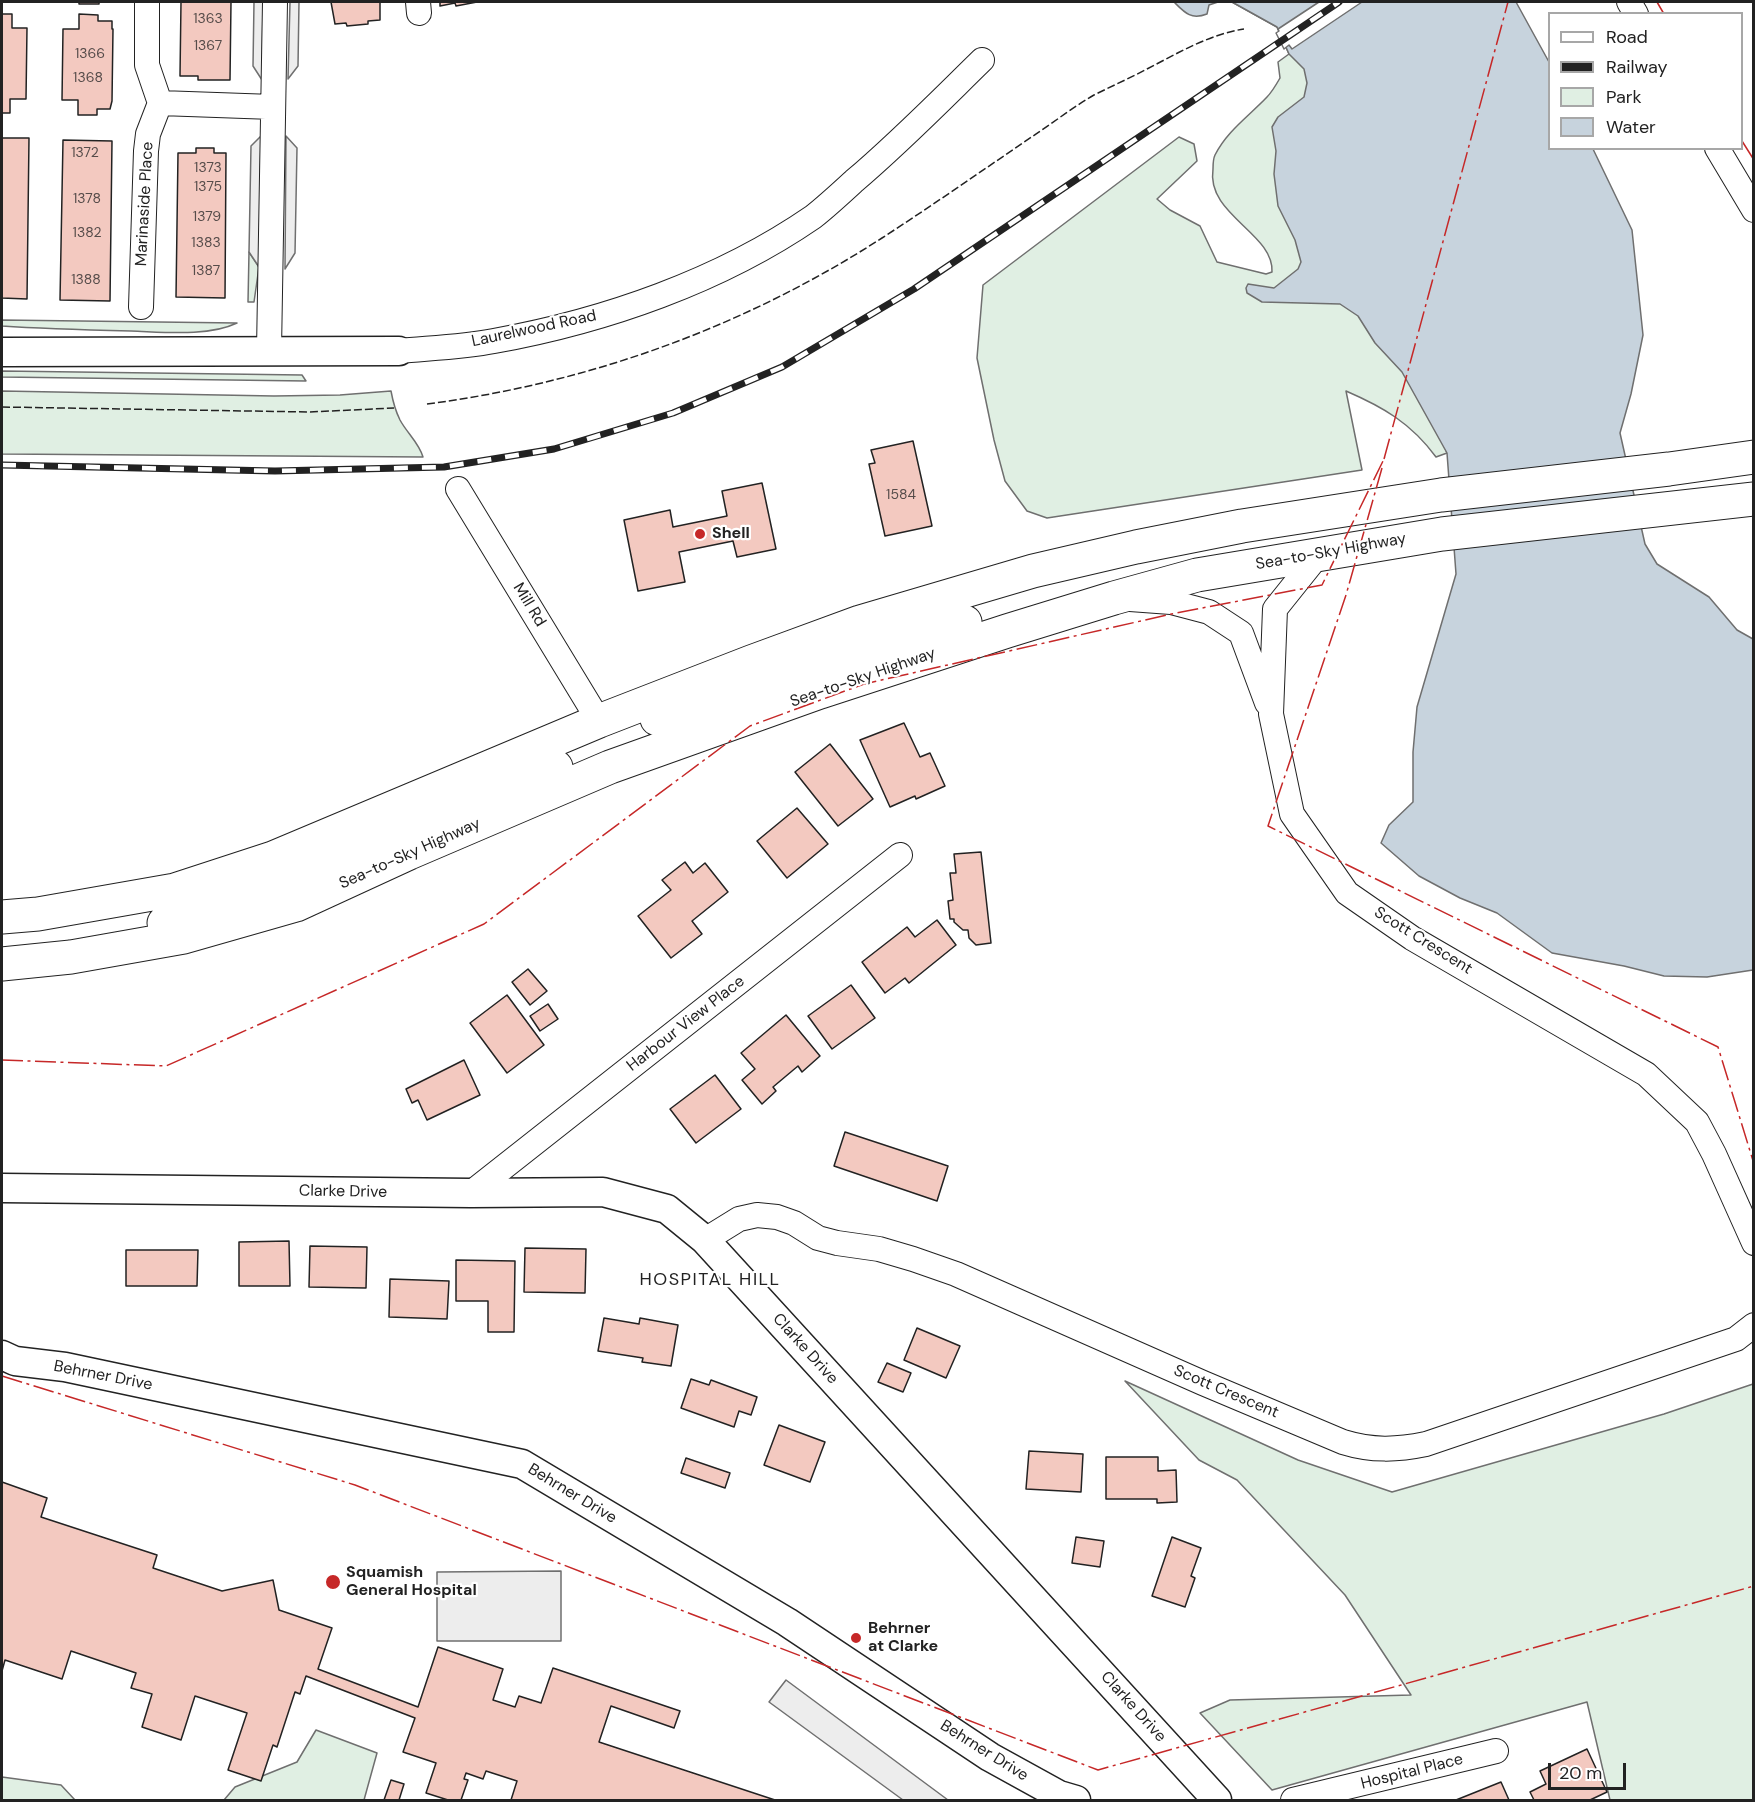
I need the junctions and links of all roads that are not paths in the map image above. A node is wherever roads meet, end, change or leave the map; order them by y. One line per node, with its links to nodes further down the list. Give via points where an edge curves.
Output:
1 (147, 2): 4 (street, via 147,65)
2 (275, 2): 5 (street)
3 (982, 60): 11 (street, Laurelwood Road, via 897,144 815,215 750,256 675,290 589,319 493,342)
4 (160, 103): 5 (street); 8 (street, Marinaside Place, via 146,151)
5 (273, 107): 9 (street)
6 (1718, 150): 7 (street)
7 (1754, 210)
8 (141, 307)
9 (269, 350): 10 (street, Laurelwood Road); 11 (street, Laurelwood Road)
10 (2, 351)
11 (399, 351)
12 (1754, 457): 18 (highway, via 1442,495 1136,547 1033,571 860,622)
13 (458, 489): 18 (street, Mill Rd)
14 (1754, 499): 15 (highway, Sea-to-Sky Highway, via 1442,534)
15 (1319, 554): 16 (highway, Sea-to-Sky Highway, via 1197,575); 17 (street, Scott Crescent, via 1275,609)
16 (1114, 598): 17 (street, via 1170,602 1209,612 1241,633); 18 (highway, via 1016,610 974,620 650,721); 21 (highway, Sea-to-Sky Highway, via 820,692 610,767 296,904 183,937)
17 (1271, 714): 26 (street, Scott Crescent, via 1292,814 1347,892 1412,938 1646,1074 1697,1122)
18 (599, 721): 20 (highway, via 273,858 175,890); 21 (highway, via 600,743 591,753 259,888 194,910)
19 (900, 855): 24 (street, Harbour View Place)
20 (2, 917)
21 (111, 950): 22 (highway, Sea-to-Sky Highway)
22 (2, 964)
23 (2, 1188): 24 (street, Clarke Drive)
24 (471, 1193): 25 (street, Clarke Drive, via 603,1192 667,1209)
25 (705, 1240): 27 (street, Scott Crescent, via 740,1219 757,1215 777,1217 818,1238 879,1249 956,1275 1343,1442 1382,1450 1426,1444 1736,1340); 31 (street, Clarke Drive)
26 (1754, 1243)
27 (1754, 1325)
28 (2, 1355): 30 (street, Behrner Drive, via 15,1361 65,1367 522,1464 787,1622 990,1757 1059,1795)
29 (1496, 1750): 32 (street, Hospital Place)
30 (1076, 1800)
31 (1217, 1800)
32 (1293, 1800)

